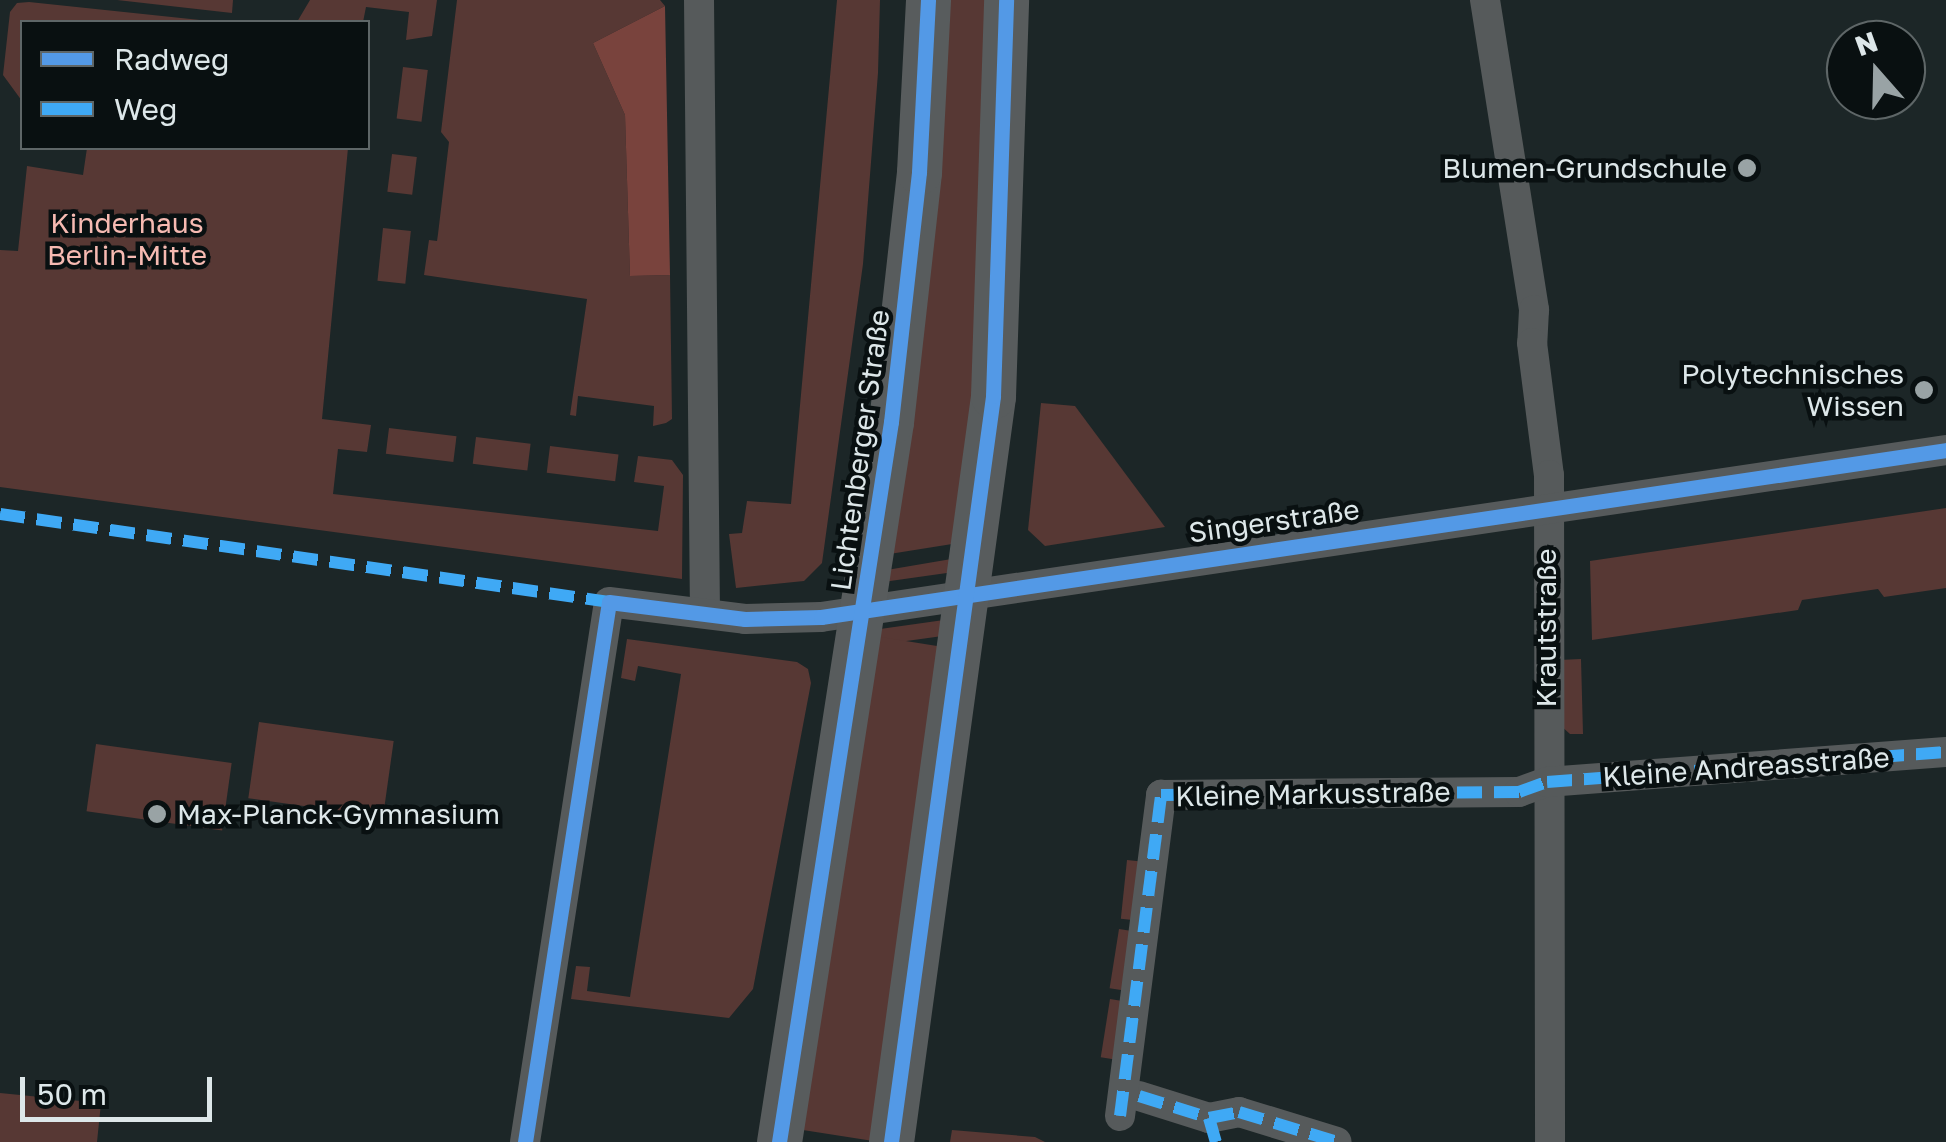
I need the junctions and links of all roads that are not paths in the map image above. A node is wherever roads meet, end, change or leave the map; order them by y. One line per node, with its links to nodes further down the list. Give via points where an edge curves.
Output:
1 (698, 0): 9 (street)
2 (928, 0): 8 (main road, Lichtenberger Straße, via 912,243)
3 (1006, 0): 7 (main road, via 1002,264)
4 (1486, 0): 6 (street, Krautstraße, via 1534,310)
5 (1946, 450): 6 (street, Singerstraße)
6 (1547, 507): 7 (street, Singerstraße); 11 (street, Krautstraße)
7 (971, 594): 8 (street, Singerstraße); 15 (main road)
8 (862, 610): 9 (street, Singerstraße, via 745,618); 14 (main road, Lichtenberger Straße)
9 (705, 613): 13 (street, Singerstraße, via 609,602)
10 (1946, 752): 11 (street, Kleine Andreasstraße)
11 (1547, 782): 12 (street, Kleine Markusstraße, via 1519,792 1161,796 1129,1106); 17 (street, Krautstraße)
12 (1212, 1130): 16 (street, Kleine Markusstraße, via 1239,1112)
13 (524, 1142)
14 (779, 1142)
15 (891, 1142)
16 (1337, 1142)
17 (1550, 1142)

